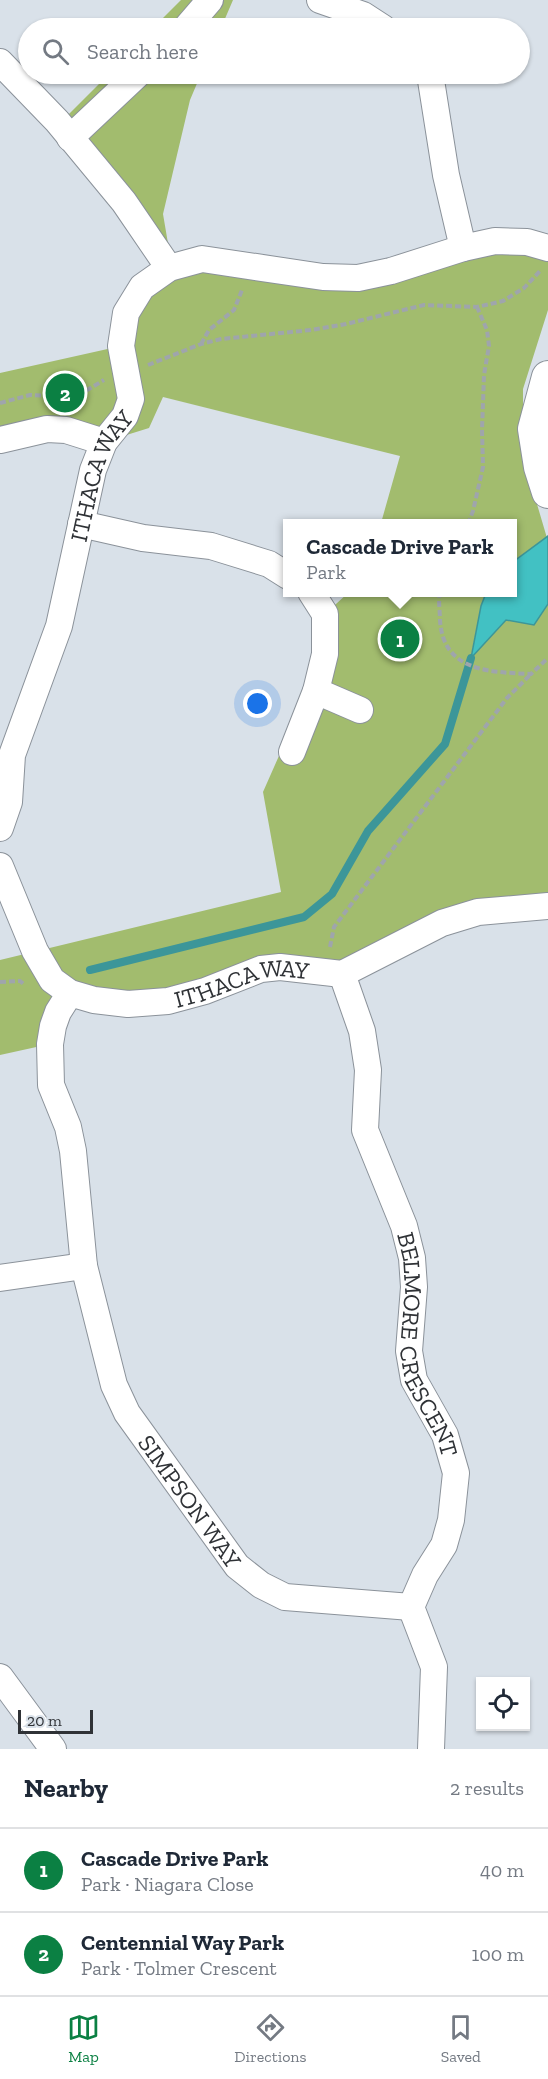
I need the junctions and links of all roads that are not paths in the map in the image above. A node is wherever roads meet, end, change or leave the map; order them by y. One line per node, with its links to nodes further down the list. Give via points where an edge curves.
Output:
1 (210, 0): 3 (street)
2 (320, 0): 4 (street)
3 (195, 18)
4 (368, 18)
5 (0, 62): 6 (street)
6 (18, 82)
7 (20, 84): 10 (street)
8 (127, 84): 10 (street)
9 (432, 84): 11 (street)
10 (70, 138): 13 (street, via 124,202)
11 (463, 248): 12 (street, ITHACA WAY, via 495,241 527,242); 13 (street, ITHACA WAY, via 358,278 323,277 202,259)
12 (546, 257)
13 (169, 268): 16 (street, ITHACA WAY, via 142,287 126,313 121,346 131,399 125,417)
14 (547, 381): 17 (street, via 534,429)
15 (0, 440): 16 (street, via 48,429 66,430)
16 (104, 442): 18 (street, ITHACA WAY, via 93,470)
17 (544, 480)
18 (81, 524): 19 (street, via 143,538 211,546 269,564); 24 (street, ITHACA WAY, via 58,626 12,755 9,802)
19 (283, 573)
20 (314, 597): 21 (street, via 325,614 325,654)
21 (316, 691): 22 (street); 23 (street)
22 (360, 710)
23 (292, 752)
24 (0, 828)
25 (0, 866): 28 (street, ITHACA WAY, via 35,951 52,980)
26 (548, 906): 27 (street, ITHACA WAY, via 478,912 442,923)
27 (333, 973): 28 (street, ITHACA WAY, via 280,967 261,969 168,1001 128,1004); 31 (street, BELMORE CRESCENT, via 362,1031 368,1070 365,1130 404,1226 412,1258 409,1351 414,1380 446,1435 456,1473 444,1545)
28 (70, 993): 29 (street, SIMPSON WAY, via 53,1026 51,1085 73,1150)
29 (84, 1266): 30 (street); 31 (street, SIMPSON WAY, via 114,1385 127,1413 237,1566 285,1597)
30 (0, 1278)
31 (411, 1606): 34 (street, via 434,1667)
32 (0, 1677): 33 (street)
33 (53, 1749)
34 (431, 1749)

